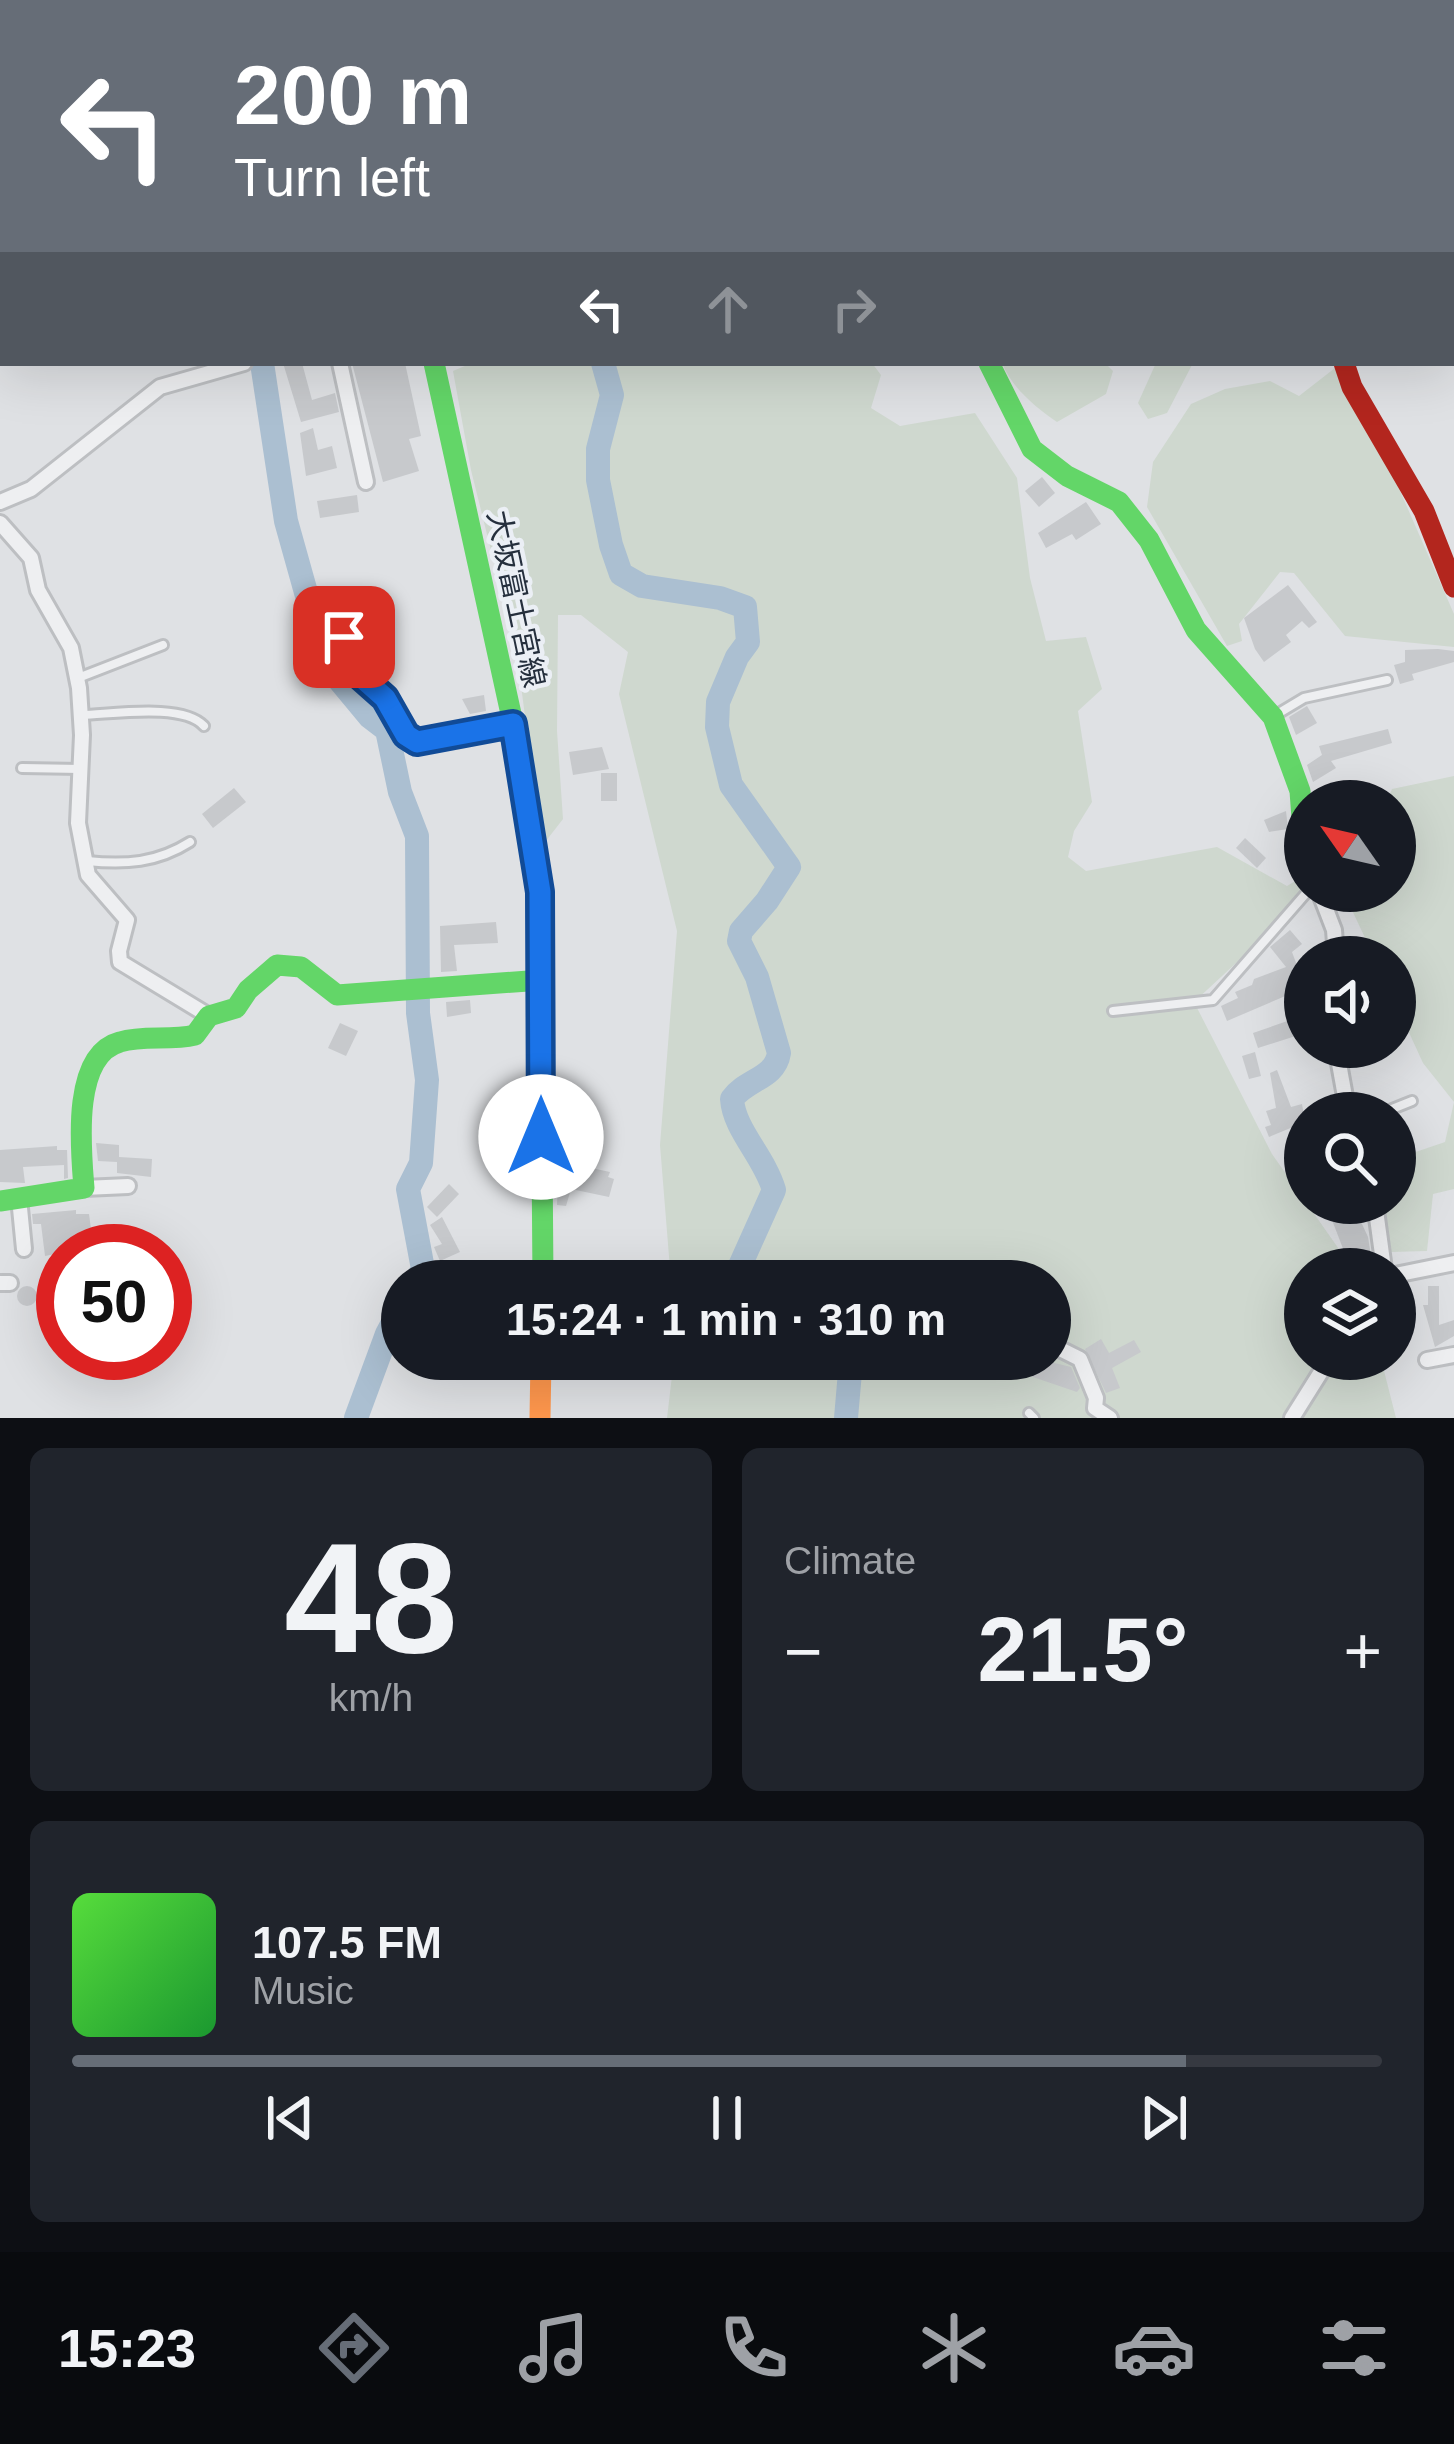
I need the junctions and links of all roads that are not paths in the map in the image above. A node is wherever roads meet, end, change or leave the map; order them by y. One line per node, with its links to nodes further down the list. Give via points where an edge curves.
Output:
1 (233, 366): 7 (street, via 160,387 31,489)
2 (341, 366): 6 (street)
3 (435, 366): 16 (street, 大坂富士宮線)
4 (990, 366): 15 (street, via 1032,449 1119,502 1149,540 1196,630)
5 (1344, 366): 9 (street, via 1424,511)
6 (366, 482)
7 (0, 502)
8 (0, 523): 12 (street, via 31,558)
9 (1454, 587)
10 (356, 631): 16 (street, via 344,637 350,661 417,742)
11 (163, 645): 12 (lane)
12 (78, 678): 14 (street)
13 (1388, 680): 15 (lane, via 1304,698)
14 (81, 715): 17 (lane, via 179,713); 19 (street)
15 (1273, 717): 20 (street)
16 (513, 724): 24 (street, 大坂富士宮線, via 540,892)
17 (204, 726)
18 (22, 768): 19 (lane)
19 (82, 769): 22 (street, via 78,823)
20 (1296, 780)
21 (190, 842): 22 (lane, via 127,865)
22 (86, 861): 26 (street, via 128,920 120,962)
23 (1290, 912): 25 (lane, via 1213,1000)
24 (542, 980): 26 (street, via 337,994 289,964 266,972 236,1008); 31 (street, 大坂富士宮線)
25 (1113, 1012)
26 (208, 1016): 28 (street, via 195,1035 111,1044 97,1059 84,1091)
27 (128, 1186): 28 (street)
28 (83, 1188): 29 (street)
29 (10, 1199): 30 (street)
30 (24, 1249)
31 (543, 1260)
32 (1454, 1263): 33 (street)
33 (1416, 1271)
34 (1071, 1354): 40 (street, via 1080,1359 1095,1408)
35 (1454, 1355): 36 (street)
36 (1427, 1360)
37 (541, 1380): 39 (street)
38 (1316, 1380): 41 (street)
39 (540, 1418)
40 (1110, 1418)
41 (1292, 1418)

